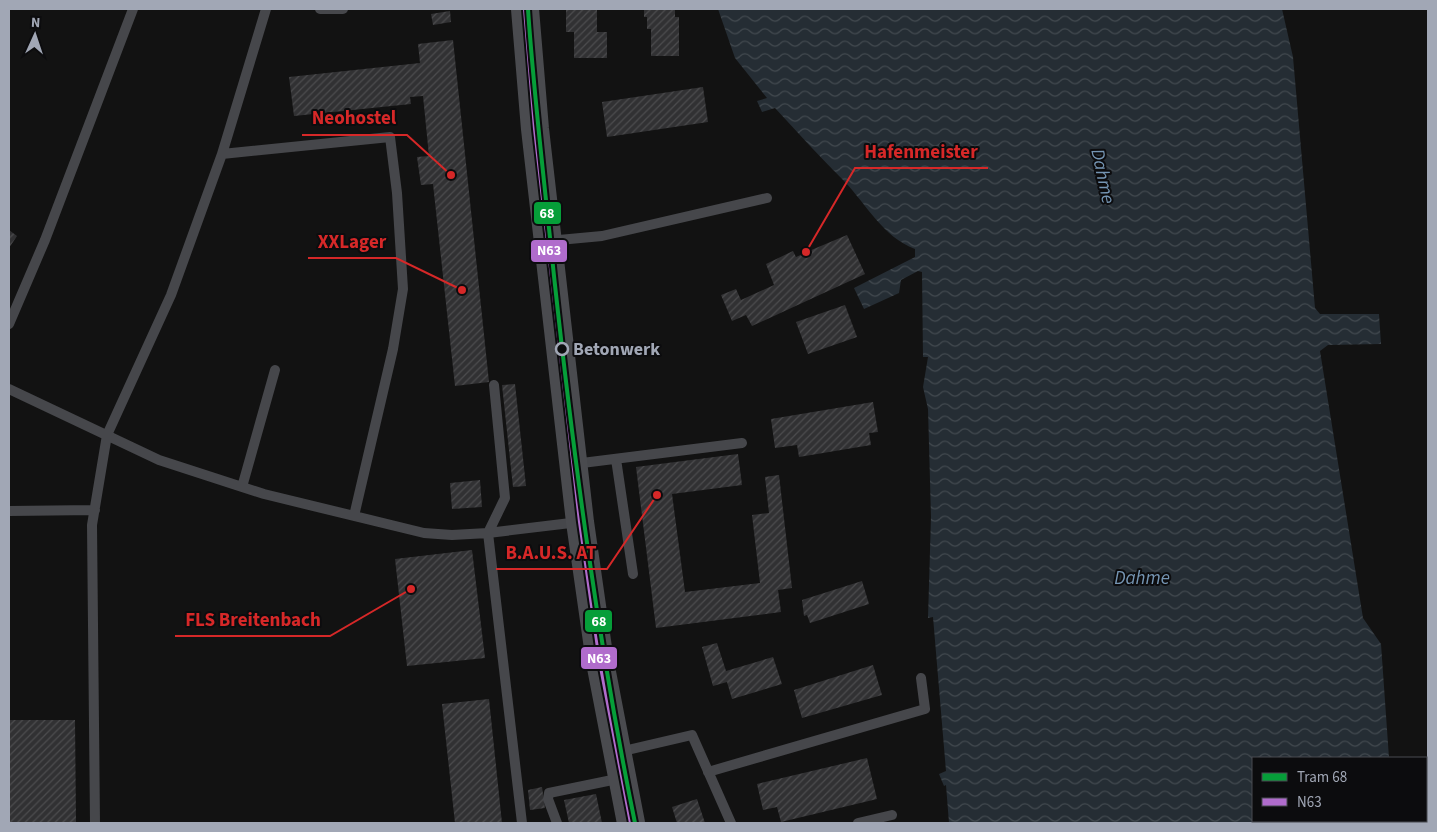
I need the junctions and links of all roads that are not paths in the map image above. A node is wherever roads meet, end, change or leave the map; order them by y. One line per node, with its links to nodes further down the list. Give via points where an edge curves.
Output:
1 (133, 9): 9 (lane, via 45,240)
2 (266, 9): 6 (lane)
3 (320, 9): 4 (lane)
4 (344, 9)
5 (525, 9): 8 (main road)
6 (222, 154): 13 (lane, via 171,294); 20 (lane, via 390,137 403,289 393,349)
7 (767, 198): 8 (lane, via 602,236)
8 (547, 242): 16 (main road)
9 (9, 324)
10 (275, 370): 17 (lane)
11 (494, 385): 22 (lane, via 505,498)
12 (9, 389): 13 (lane)
13 (106, 435): 17 (lane, via 160,460); 19 (lane)
14 (742, 443): 15 (lane)
15 (616, 458): 16 (lane); 23 (lane)
16 (573, 464): 21 (main road)
17 (242, 487): 20 (lane)
18 (9, 510): 19 (lane)
19 (95, 510): 28 (lane, via 92,525)
20 (354, 516): 22 (lane, via 424,533)
21 (580, 522): 22 (lane); 25 (main road)
22 (488, 533): 29 (lane)
23 (633, 574)
24 (921, 678): 26 (lane, via 925,709)
25 (619, 765): 26 (lane, via 692,735); 30 (lane, via 549,793 548,799); 31 (main road)
26 (708, 772): 32 (lane)
27 (892, 815): 33 (lane)
28 (95, 823)
29 (522, 823)
30 (557, 823)
31 (631, 823)
32 (731, 823)
33 (858, 823)

